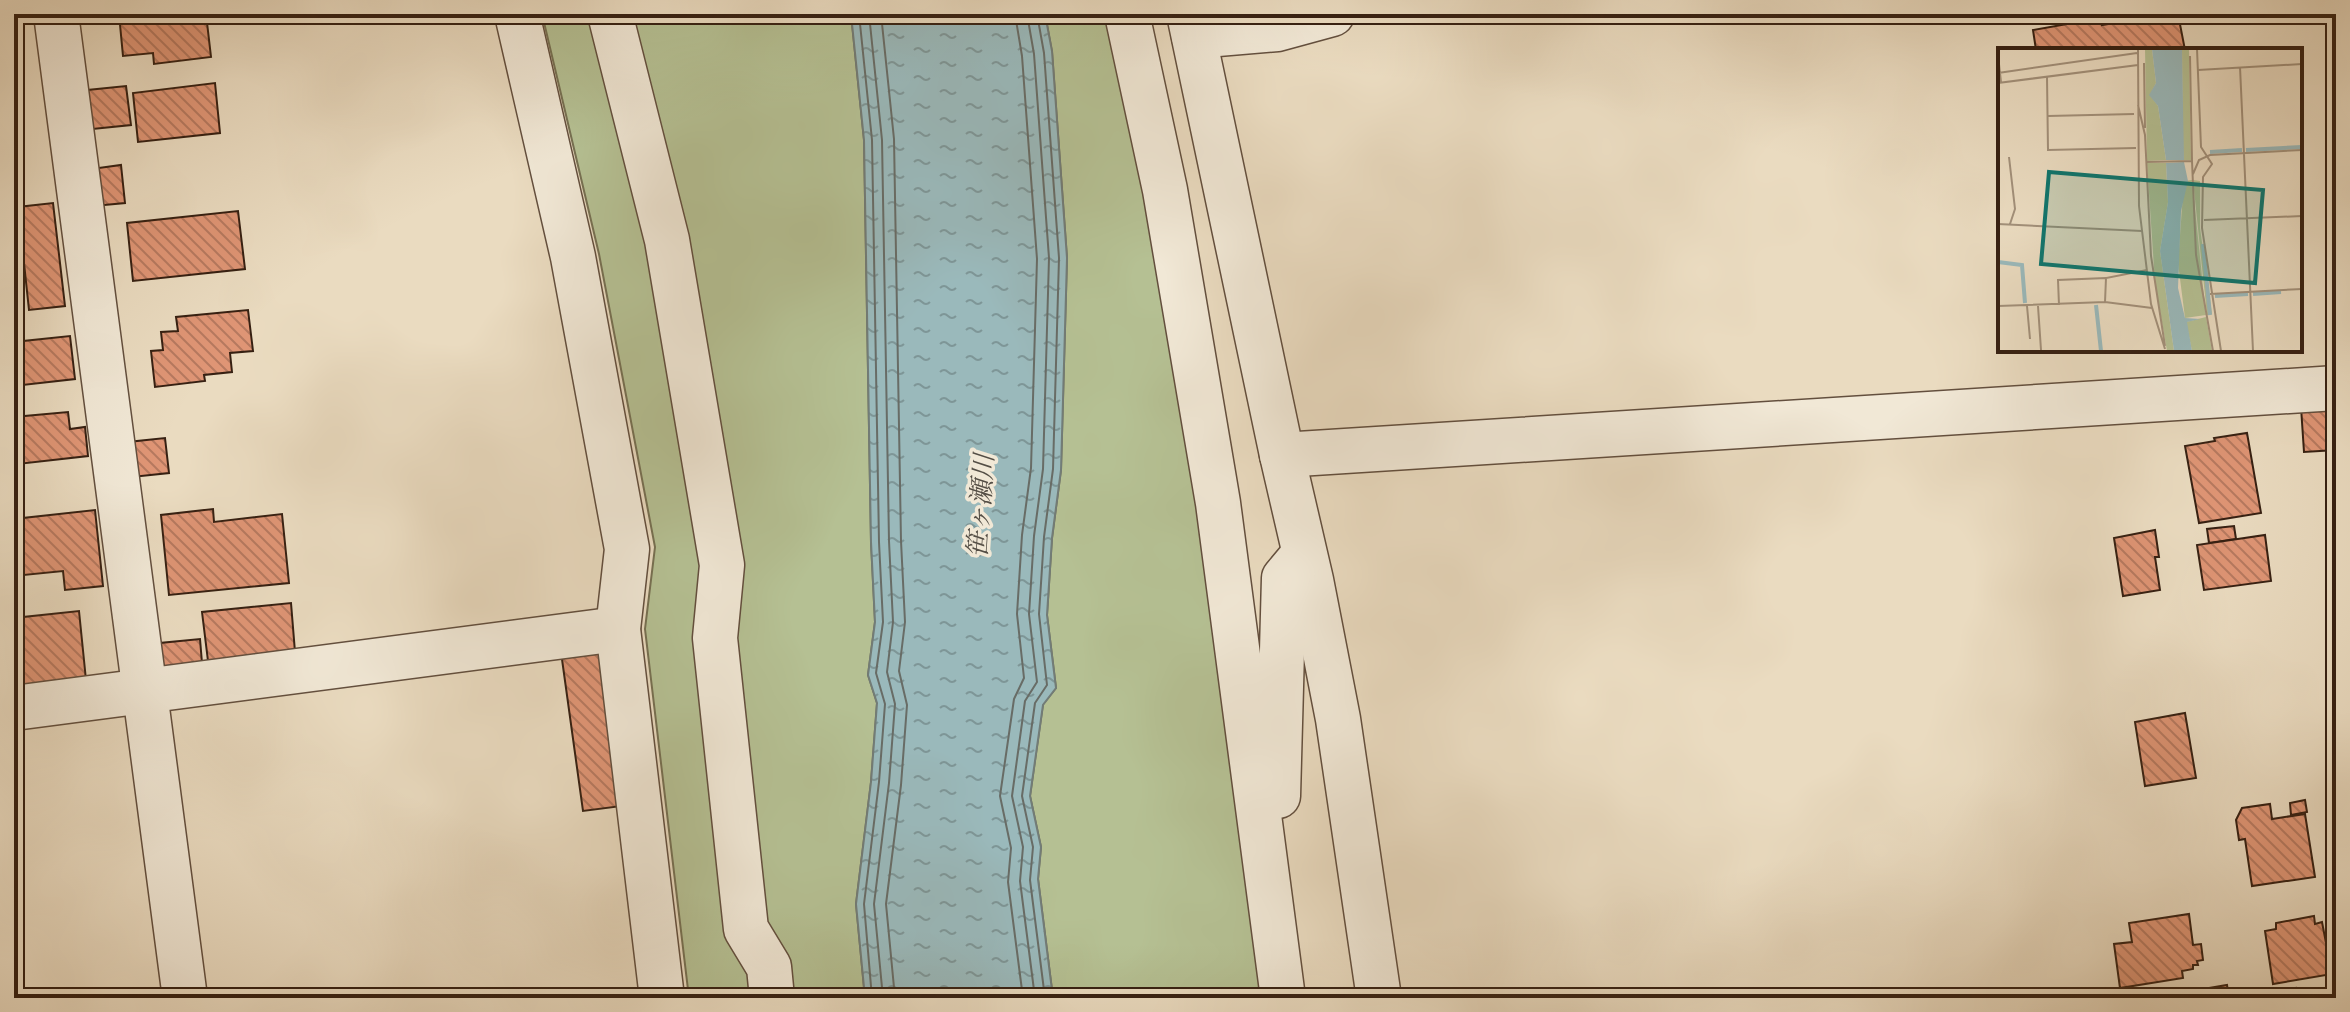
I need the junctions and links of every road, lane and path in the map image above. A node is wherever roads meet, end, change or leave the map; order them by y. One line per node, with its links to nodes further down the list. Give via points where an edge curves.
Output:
1 (56, 14): 11 (street)
2 (517, 14): 10 (street, via 573,257 627,549)
3 (610, 14): 16 (street, via 667,240 722,565 715,638 746,929 769,967)
4 (1127, 14): 13 (street, via 1165,190 1218,503)
5 (1332, 14): 6 (street, via 1277,29)
6 (1191, 25): 8 (street)
7 (2336, 388): 8 (street)
8 (1282, 455): 9 (street)
9 (1304, 554): 13 (street, via 1284,578 1278,822); 18 (street, via 1338,719)
10 (618, 629): 11 (street); 15 (street)
11 (143, 690): 12 (street); 14 (street)
12 (14, 708)
13 (1264, 849): 17 (street)
14 (185, 998)
15 (662, 998)
16 (772, 998)
17 (1283, 998)
18 (1379, 998)

